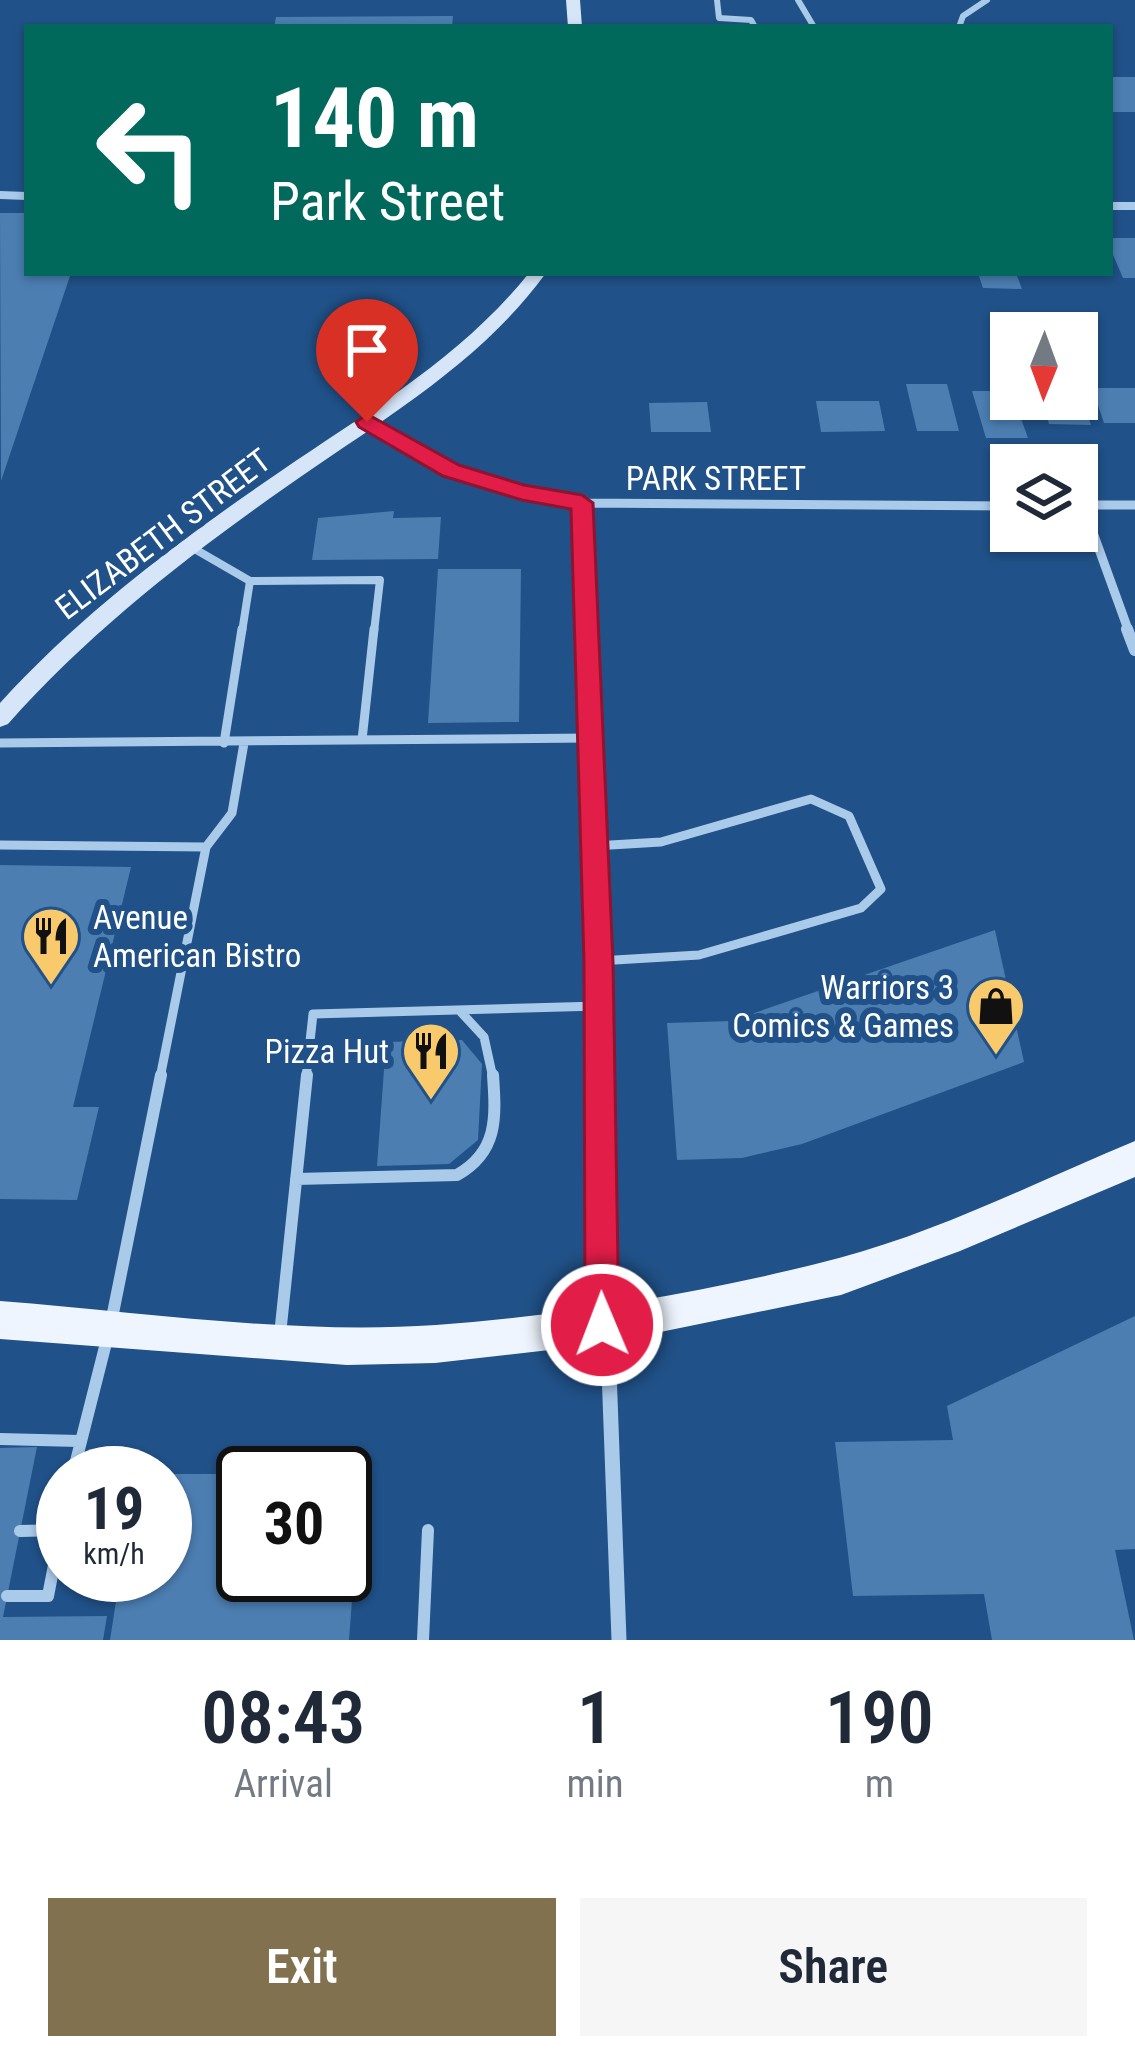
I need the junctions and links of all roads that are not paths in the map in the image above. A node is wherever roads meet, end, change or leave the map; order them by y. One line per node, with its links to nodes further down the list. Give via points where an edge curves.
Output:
1 (717, 0): 3 (lane, via 719,18)
2 (986, 0): 4 (lane)
3 (753, 24)
4 (960, 24)
5 (535, 276): 6 (street, ELIZABETH STREET, via 465,353)
6 (367, 422): 7 (street, PARK STREET, via 451,470); 11 (street, ELIZABETH STREET)
7 (582, 503): 8 (street, PARK STREET); 16 (street)
8 (990, 506)
9 (1098, 506): 10 (street)
10 (1135, 506)
11 (188, 545): 13 (lane); 15 (street, ELIZABETH STREET, via 70,641)
12 (1098, 552): 14 (street)
13 (250, 581): 17 (lane, via 380,580); 18 (lane)
14 (1135, 650)
15 (0, 718)
16 (590, 739): 17 (lane); 22 (street)
17 (362, 740): 20 (lane)
18 (224, 742): 19 (lane); 20 (lane)
19 (0, 743)
20 (244, 743): 23 (lane, via 232,813)
21 (0, 845): 23 (lane)
22 (594, 846): 24 (street); 24 (lane, via 662,842 811,799 849,816 881,889 861,908 699,955)
23 (206, 847): 31 (lane)
24 (598, 962): 25 (street)
25 (599, 1006): 26 (lane); 30 (street)
26 (459, 1010): 28 (lane, via 313,1014); 28 (lane, via 484,1037 493,1070 491,1144 478,1163 457,1175)
27 (1135, 1159): 30 (main road, via 841,1276)
28 (296, 1179): 32 (lane)
29 (0, 1320): 31 (main road)
30 (602, 1325): 32 (main road, via 435,1344); 42 (street)
31 (110, 1328): 32 (main road); 34 (lane)
32 (279, 1341)
33 (0, 1439): 34 (lane)
34 (80, 1441): 35 (lane)
35 (79, 1446)
36 (36, 1529): 38 (lane)
37 (428, 1530): 41 (lane)
38 (20, 1531)
39 (7, 1596): 40 (lane)
40 (36, 1596)
41 (423, 1640)
42 (619, 1640)

